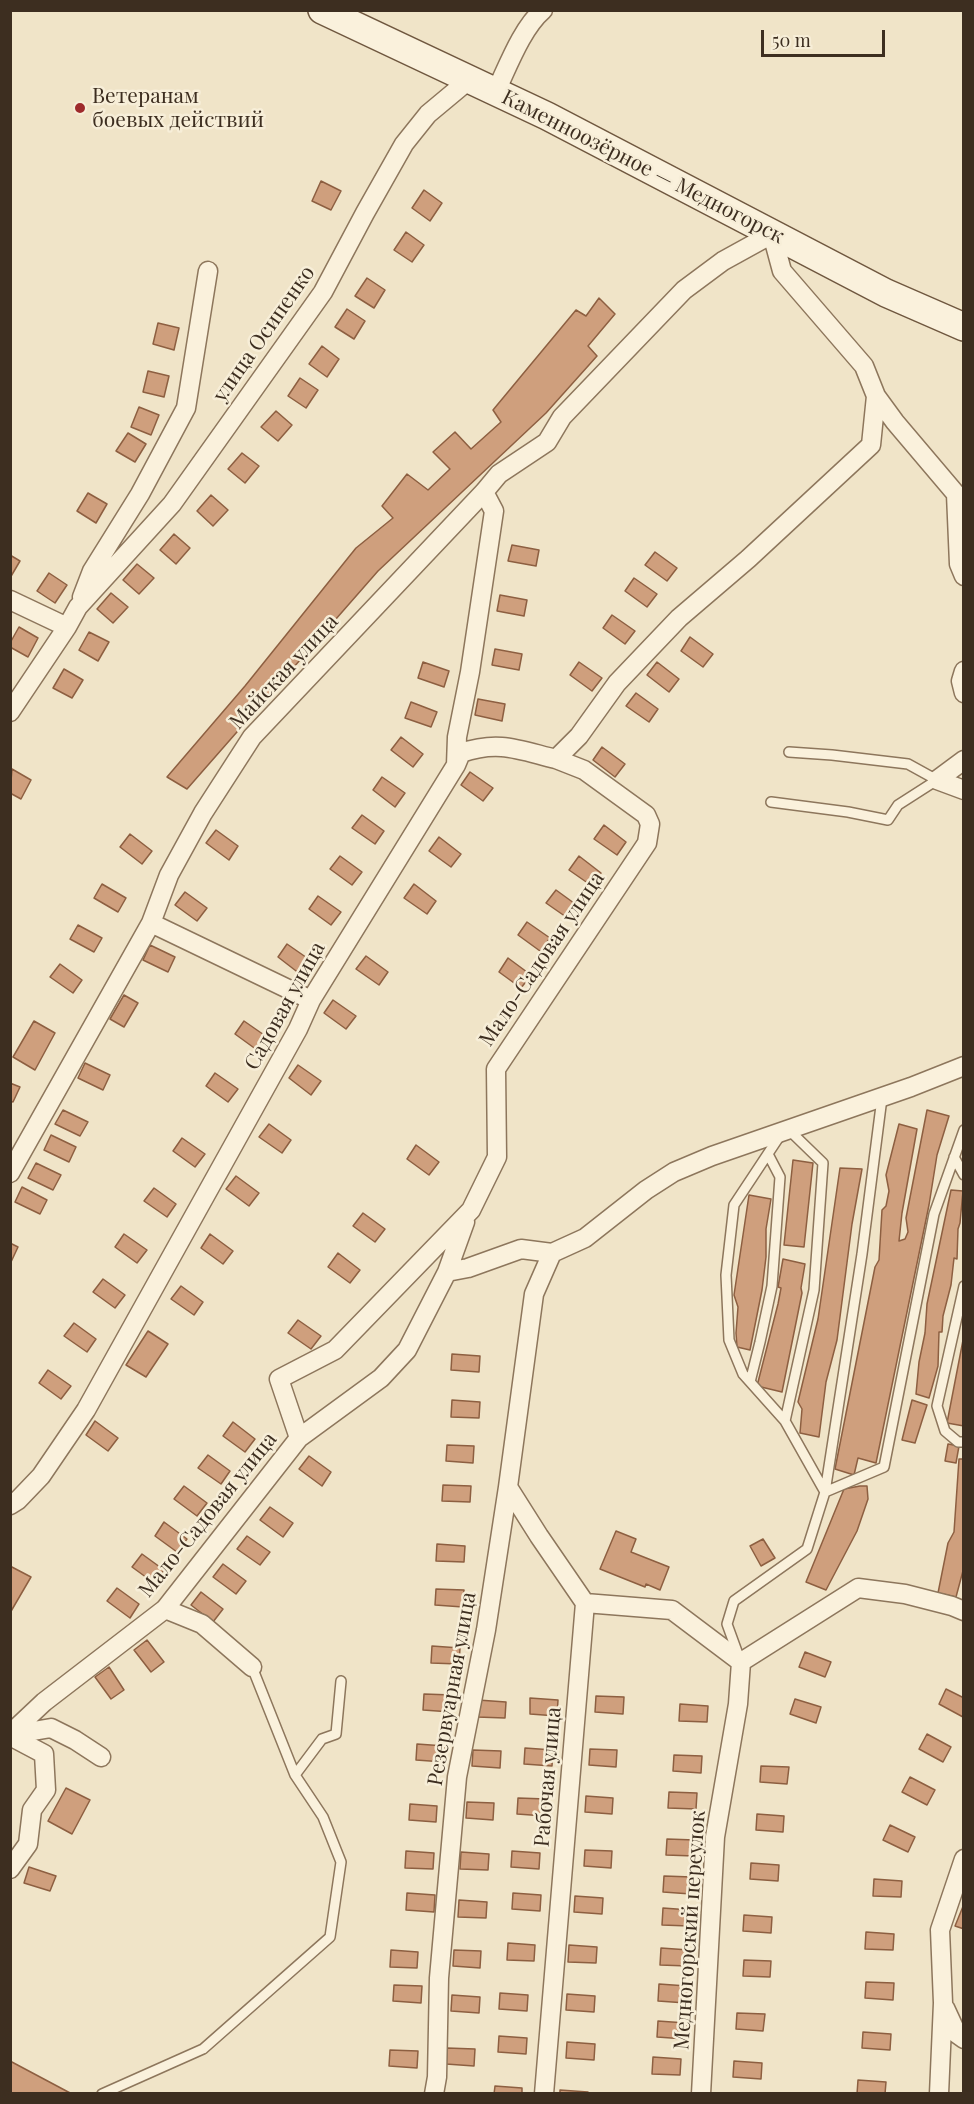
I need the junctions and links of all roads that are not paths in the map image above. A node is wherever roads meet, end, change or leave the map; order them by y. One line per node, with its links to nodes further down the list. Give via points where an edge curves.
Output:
1 (322, 10): 3 (main road, Каменноозёрное — Медногорск)
2 (543, 10): 4 (street, via 514,53)
3 (470, 79): 4 (main road, Каменноозёрное — Медногорск); 12 (street, улица Осипенко, via 428,114 404,144 323,292 172,504)
4 (496, 91): 5 (main road, Каменноозёрное — Медногорск)
5 (772, 234): 7 (main road, Каменноозёрное — Медногорск, via 886,293); 8 (street, via 782,271 864,366); 9 (street, Майская улица, via 723,261 684,290 562,417 547,442 499,474)
6 (208, 270): 12 (street, улица Осипенко, via 186,408 140,494 92,571)
7 (963, 327)
8 (876, 396): 10 (street, via 956,494); 18 (street, via 871,445 748,560 679,618 617,683 579,736)
9 (484, 492): 20 (street, Садовая улица, via 494,510 457,737); 24 (street, Майская улица, via 252,737 203,813)
10 (963, 576)
11 (10, 600): 13 (street)
12 (78, 607): 13 (street, улица Осипенко)
13 (67, 627): 16 (street, улица Осипенко)
14 (963, 671): 15 (street)
15 (963, 693)
16 (10, 712)
17 (789, 752): 21 (lane, via 908,764)
18 (556, 759): 20 (street, via 507,747 480,747 461,753); 34 (street, Мало-Садовая улица, via 584,770 646,815 650,824 647,843 496,1069 497,1157)
19 (963, 760): 21 (street)
20 (456, 765): 25 (street, Садовая улица)
21 (936, 780): 22 (street); 23 (lane, via 898,805 888,820)
22 (963, 790)
23 (771, 802)
24 (150, 923): 25 (street); 32 (street, Майская улица)
25 (311, 1000): 44 (street, Садовая улица, via 86,1410 41,1476)
26 (963, 1066): 27 (street)
27 (882, 1098): 29 (street); 43 (lane)
28 (963, 1130): 31 (lane)
29 (785, 1132): 30 (lane); 35 (street, via 674,1172 585,1238); 39 (lane, via 823,1163 814,1290)
30 (768, 1154): 38 (lane, via 780,1177 772,1286); 38 (lane, via 734,1205 726,1275 729,1340)
31 (954, 1158): 33 (lane); 43 (lane, via 934,1214 884,1467)
32 (10, 1173)
33 (963, 1175)
34 (471, 1210): 36 (street); 40 (street, Мало-Садовая улица, via 335,1350 279,1379)
35 (552, 1253): 36 (street, via 521,1250); 42 (street, Резервуарная улица, via 534,1294)
36 (447, 1272): 40 (street, via 407,1350 381,1378)
37 (963, 1287): 41 (lane, via 938,1406 945,1431)
38 (750, 1382): 39 (lane)
39 (785, 1421): 43 (lane)
40 (299, 1438): 46 (street, Мало-Садовая улица)
41 (963, 1442)
42 (508, 1487): 45 (street); 59 (street, Резервуарная улица, via 486,1630 457,1777 439,1978)
43 (825, 1492): 48 (lane, via 807,1549 734,1601 727,1624)
44 (10, 1505)
45 (585, 1603): 48 (street, via 672,1610); 60 (street, Рабочая улица)
46 (165, 1609): 49 (street, via 202,1624); 51 (street, Мало-Садовая улица, via 44,1702)
47 (963, 1611): 48 (street, via 905,1594 858,1588)
48 (741, 1662): 61 (street, Медногорский переулок, via 738,1704 715,1837)
49 (252, 1666): 53 (lane)
50 (341, 1681): 53 (lane, via 336,1734 322,1739)
51 (10, 1735): 52 (street, via 51,1728); 55 (street, via 44,1754 46,1790 32,1810 28,1844)
52 (101, 1757)
53 (295, 1775): 58 (lane, via 323,1816 341,1862 330,1937 203,2049)
54 (963, 1858): 56 (street, via 940,1930)
55 (10, 1869)
56 (943, 2004): 57 (street); 62 (street)
57 (963, 2039)
58 (102, 2094)
59 (434, 2094)
60 (544, 2094)
61 (701, 2094)
62 (939, 2094)

